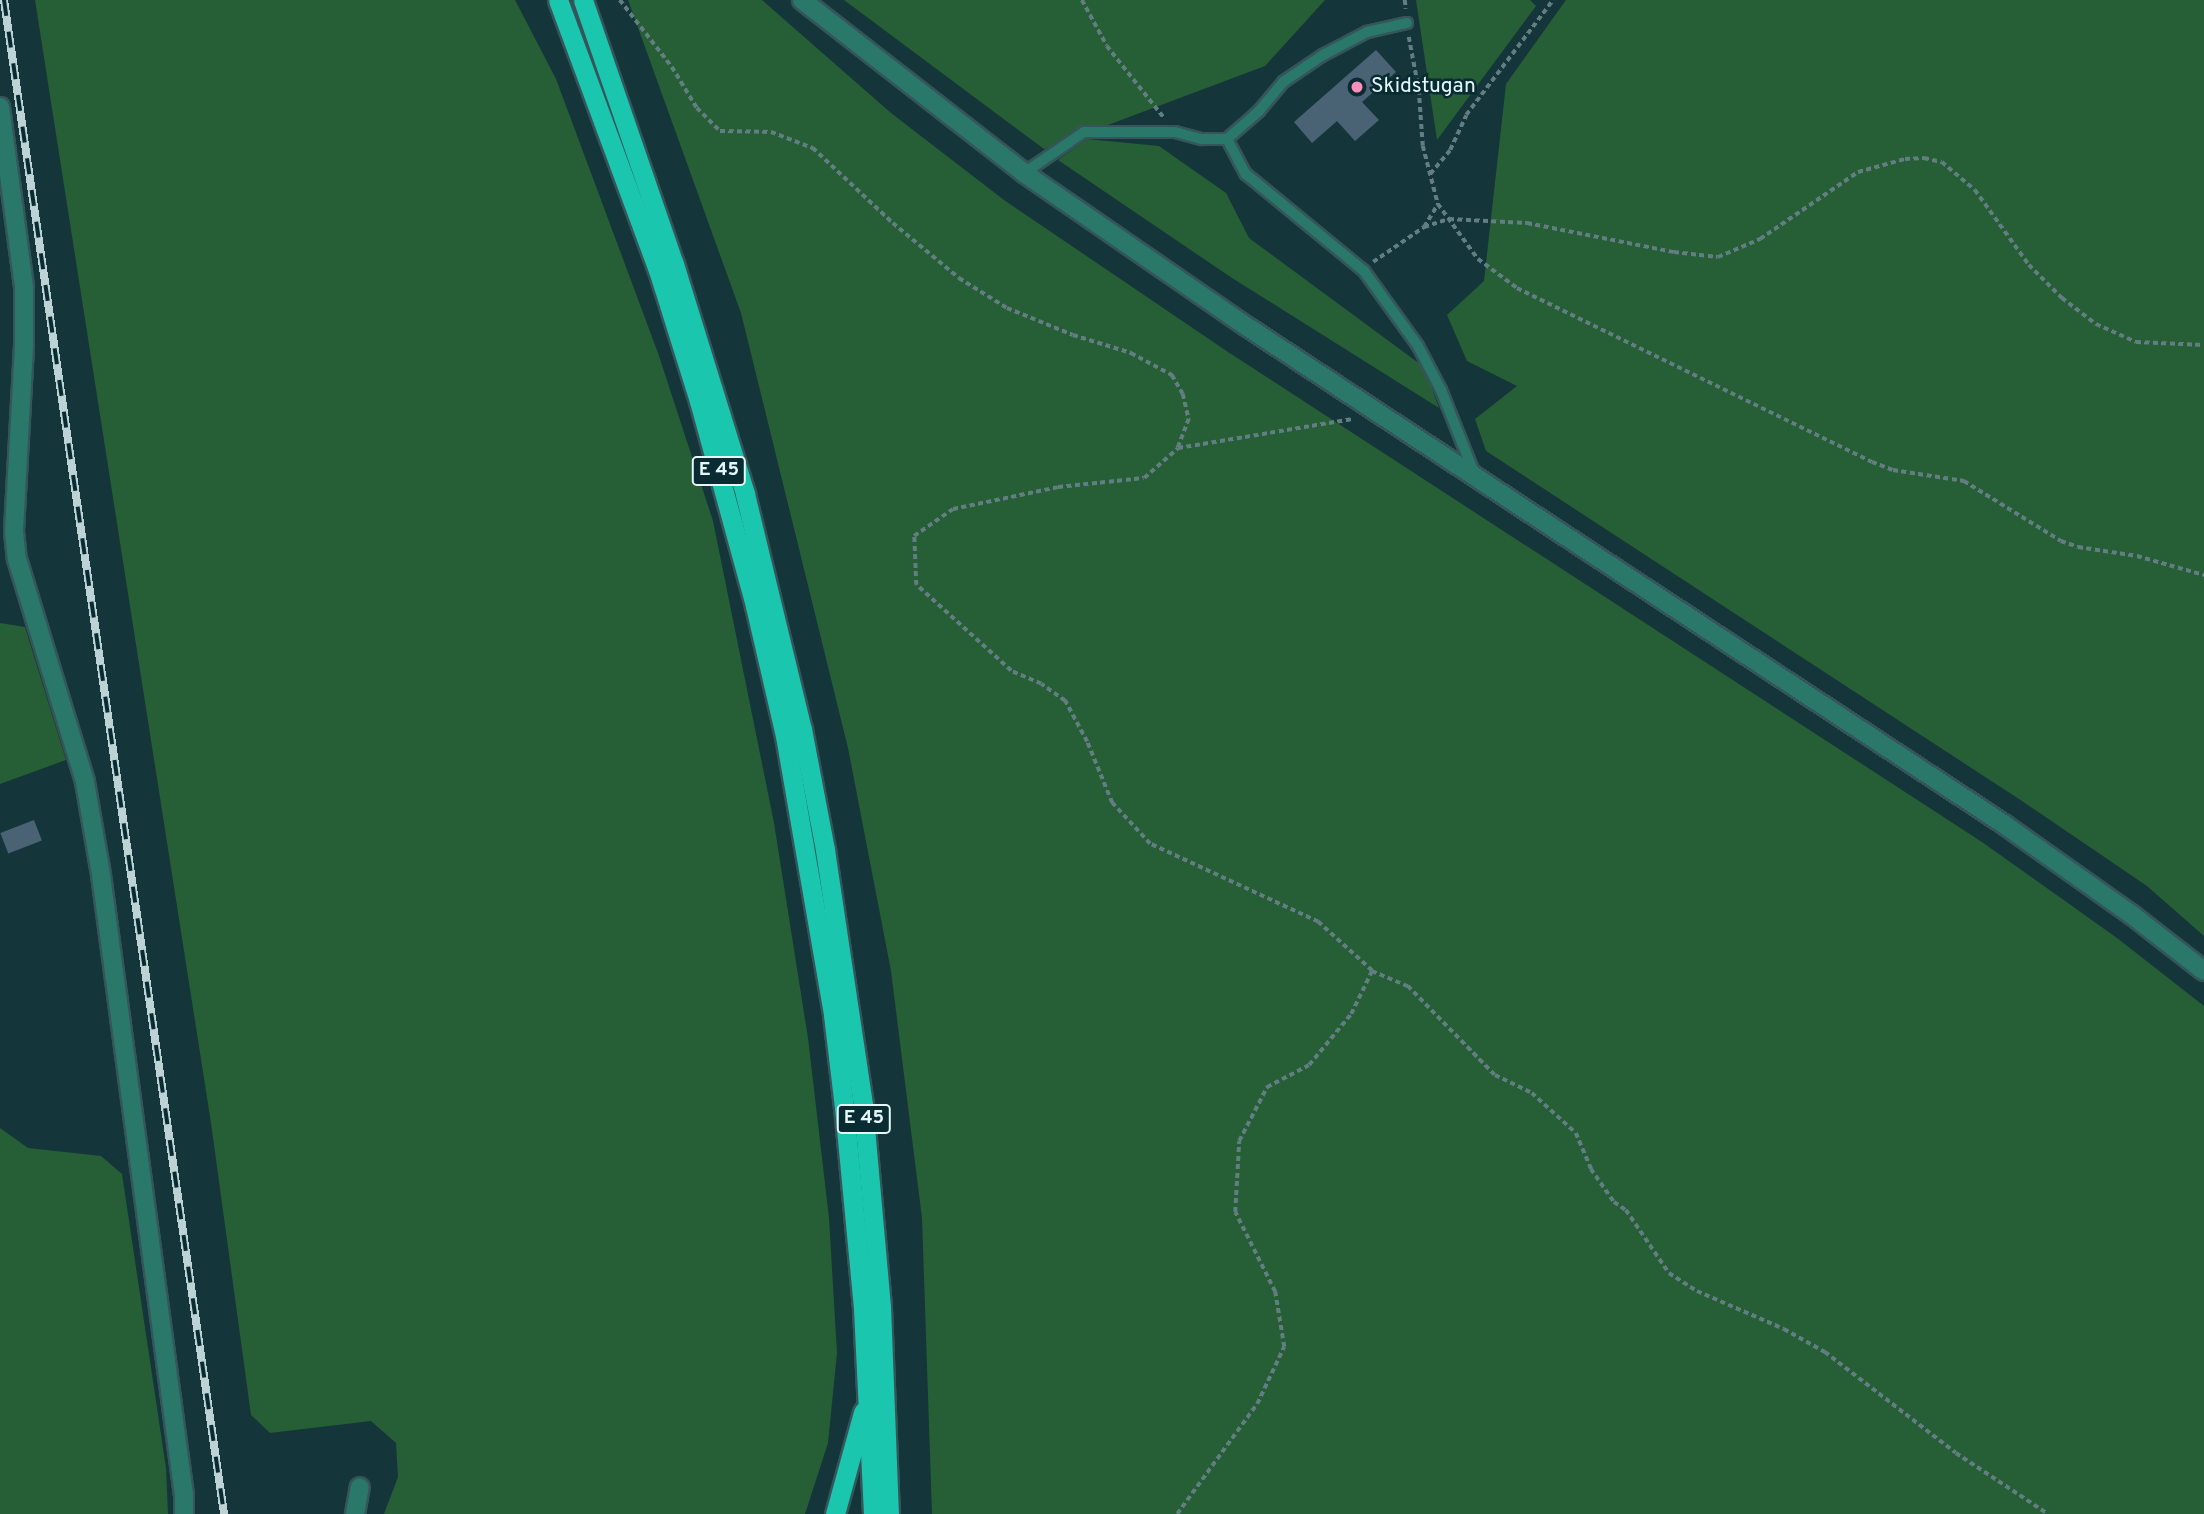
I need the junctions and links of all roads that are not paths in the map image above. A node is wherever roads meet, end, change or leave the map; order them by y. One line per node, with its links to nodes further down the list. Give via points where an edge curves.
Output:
1 (558, 0): 10 (highway, E 45, via 658,270 699,401 785,736 833,1015 854,1200)
2 (583, 0): 16 (highway, E 45, via 674,264 734,457 802,729 863,1105 881,1307)
3 (802, 0): 7 (street)
4 (1407, 23): 6 (lane, via 1367,32 1322,55 1283,82)
5 (0, 107): 12 (street, via 24,288 16,559 85,782)
6 (1227, 139): 7 (lane, via 1175,132 1084,132); 8 (lane, via 1246,174 1364,271 1418,346)
7 (1024, 173): 8 (street)
8 (1476, 477): 9 (street, via 2035,845)
9 (2204, 971)
10 (868, 1391): 14 (highway); 15 (highway, E 45)
11 (360, 1487): 13 (street)
12 (184, 1514)
13 (355, 1514)
14 (835, 1514)
15 (873, 1514)
16 (889, 1514)

